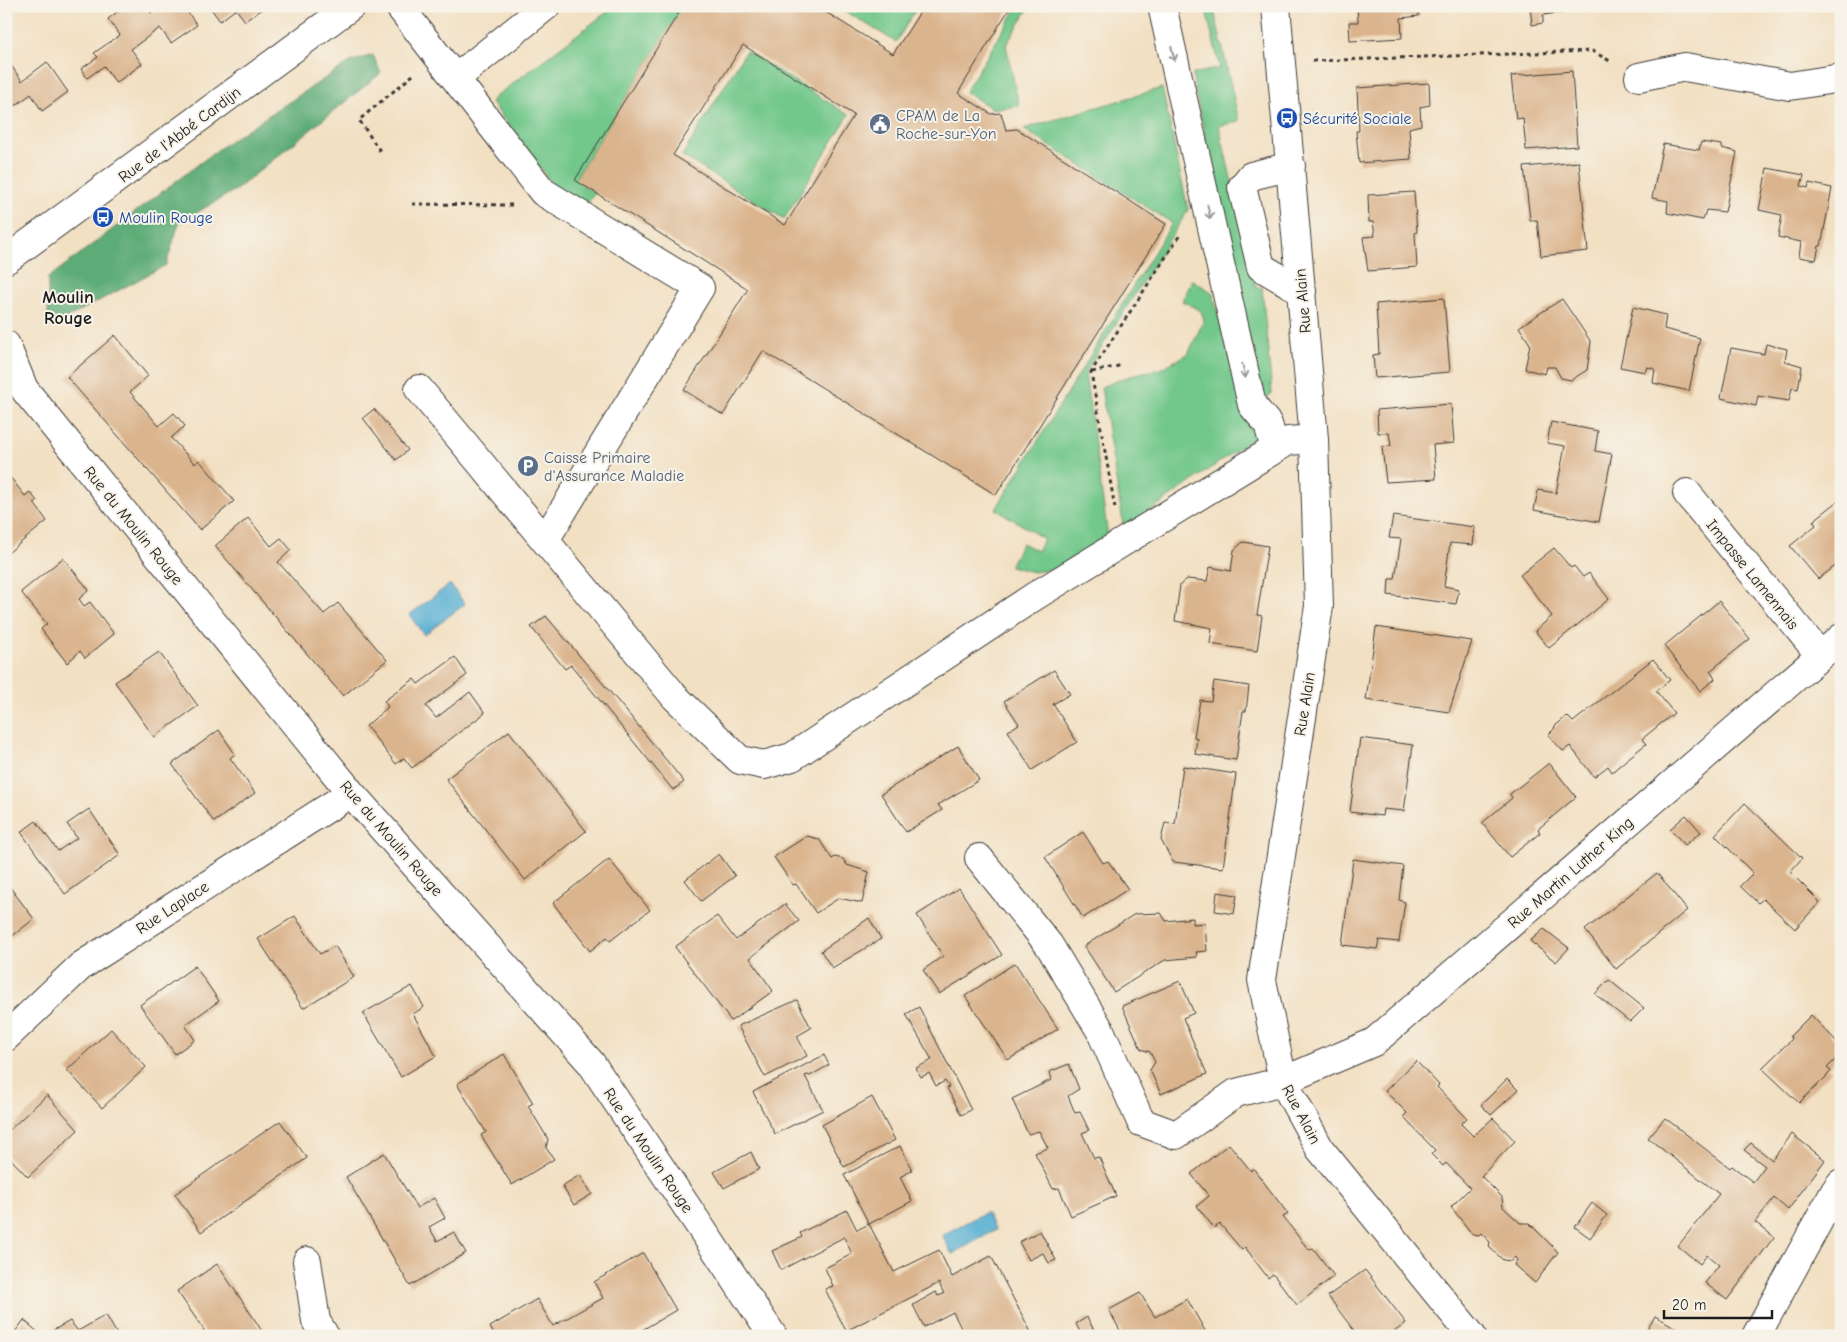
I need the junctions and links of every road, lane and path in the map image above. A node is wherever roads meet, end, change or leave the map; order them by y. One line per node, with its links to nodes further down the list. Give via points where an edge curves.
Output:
1 (351, 6): 16 (street, Rue de l'Abbé Cardijn)
2 (399, 6): 6 (street)
3 (546, 6): 9 (street)
4 (1162, 6): 23 (street, one-way to 23, via 1252,405 1268,424)
5 (1276, 6): 7 (street, Rue Alain)
6 (437, 54): 9 (street); 11 (path, via 360,120)
7 (1282, 62): 8 (path, via 1592,51); 12 (street, Rue Alain)
8 (1639, 77): 10 (street, via 1685,67 1790,86)
9 (456, 78): 25 (street, via 544,192 700,288)
10 (1841, 78)
11 (380, 151)
12 (1291, 166): 17 (street, Rue Alain); 17 (street, via 1251,176 1242,187 1261,267)
13 (412, 204): 14 (path)
14 (516, 205)
15 (1183, 231): 20 (path)
16 (6, 260)
17 (1302, 291): 22 (street, Rue Alain)
18 (6, 345): 29 (street, Rue du Moulin Rouge, via 24,389)
19 (1122, 365): 20 (path)
20 (1091, 372): 26 (path)
21 (419, 389): 25 (street)
22 (1314, 439): 23 (street, via 1288,441); 32 (street, Rue Alain, via 1319,606 1262,980)
23 (1275, 449): 26 (street)
24 (1687, 493): 28 (street, Impasse Lamennais)
25 (545, 540): 26 (street, via 675,697 740,760 764,766 792,757 1035,596)
26 (1122, 543)
27 (1841, 638): 28 (street, Rue Martin Luther King)
28 (1820, 655): 32 (street, Rue Martin Luther King, via 1374,1042)
29 (351, 793): 31 (street, Rue Laplace, via 81,966); 36 (street, Rue du Moulin Rouge, via 591,1063)
30 (979, 858): 32 (street, Rue Martin Luther King, via 1049,945 1100,1030 1141,1122 1176,1135 1236,1093)
31 (6, 1037)
32 (1283, 1081): 37 (street, Rue Alain, via 1320,1149)
33 (1841, 1183): 38 (street)
34 (306, 1261): 35 (street, via 316,1321)
35 (325, 1336)
36 (773, 1336)
37 (1472, 1336)
38 (1756, 1336)

